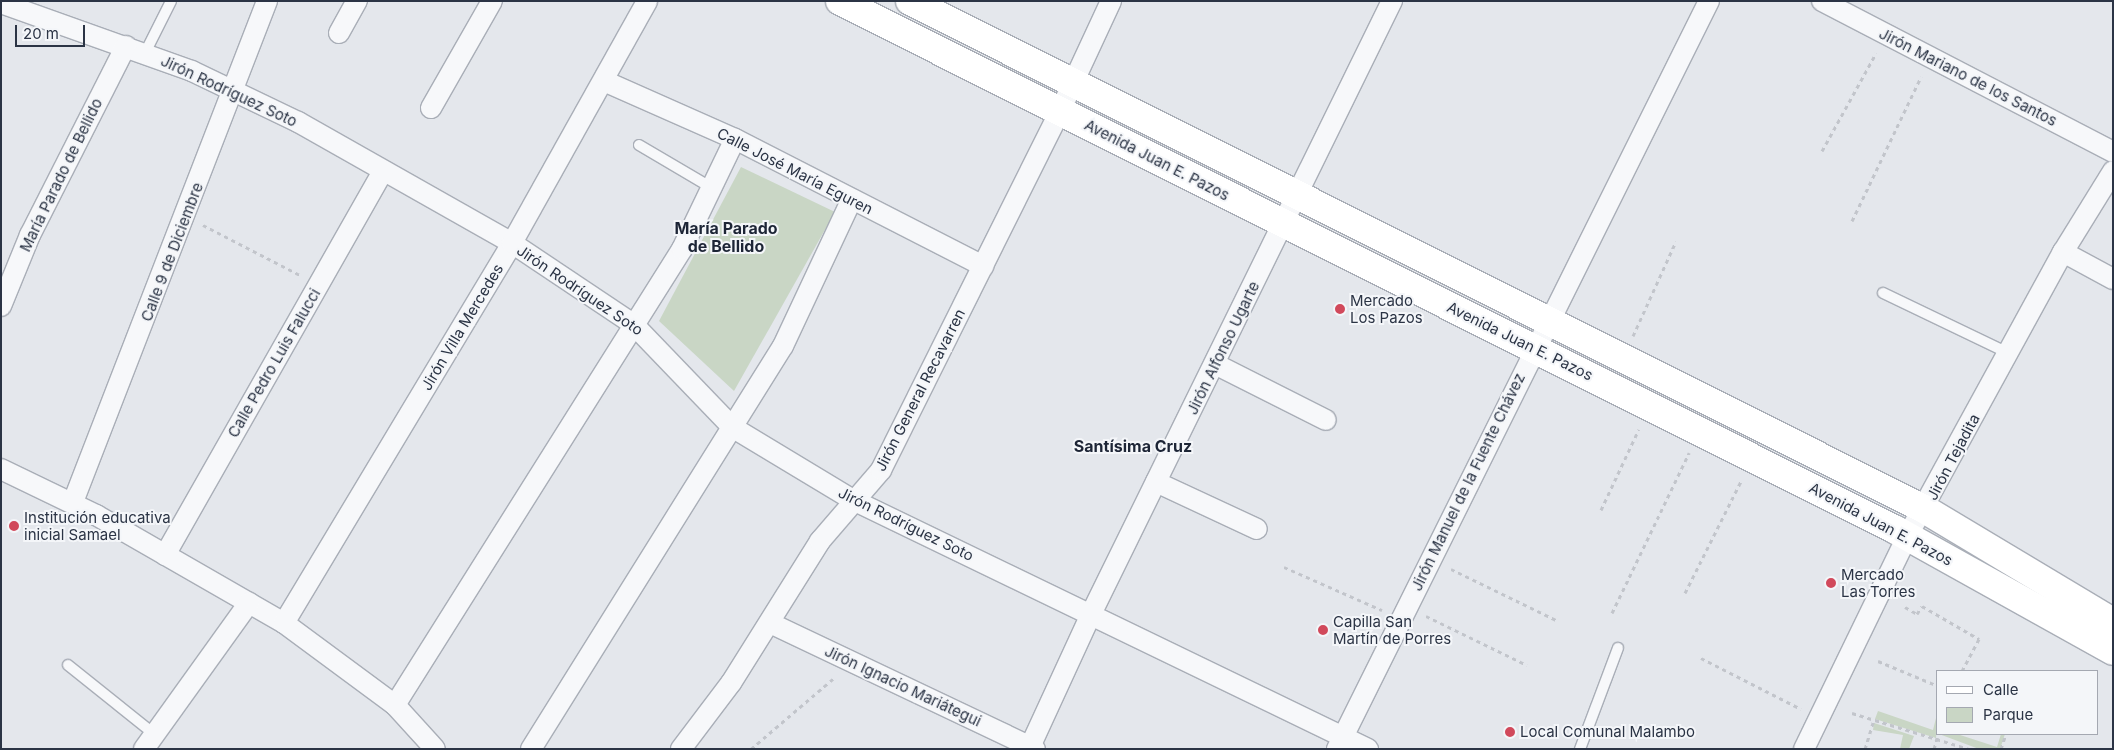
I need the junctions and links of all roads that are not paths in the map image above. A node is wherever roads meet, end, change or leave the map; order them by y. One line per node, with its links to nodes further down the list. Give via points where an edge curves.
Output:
1 (171, 1): 14 (lane)
2 (267, 1): 17 (street, Calle 9 de Diciembre)
3 (357, 1): 13 (street)
4 (492, 1): 18 (street)
5 (647, 1): 15 (street, Jirón Villa Mercedes)
6 (840, 1): 19 (street, Avenida Juan E. Pazos)
7 (1111, 1): 16 (street, Jirón General Recavarren)
8 (1392, 1): 26 (street, Jirón Alfonso Ugarte)
9 (1709, 1): 35 (street, Jirón Manuel de la Fuente Chávez)
10 (1822, 1): 22 (street, Jirón Mariano de los Santos)
11 (1, 3): 14 (street, Jirón Rodríguez Soto)
12 (918, 3): 16 (street, Avenida Juan E. Pazos)
13 (339, 33)
14 (136, 50): 17 (street, Jirón Rodríguez Soto); 34 (street, María Parado de Bellido, via 30,235)
15 (604, 81): 20 (street, Calle José María Eguren); 29 (street, Jirón Villa Mercedes)
16 (1073, 85): 19 (street, Jirón General Recavarren); 26 (street, Avenida Juan E. Pazos)
17 (234, 90): 24 (street, Jirón Rodríguez Soto); 45 (street, Calle 9 de Diciembre)
18 (431, 108)
19 (1060, 111): 28 (street, Avenida Juan E. Pazos); 31 (street, Jirón General Recavarren)
20 (735, 139): 25 (street); 27 (street, Calle José María Eguren)
21 (639, 145): 25 (lane)
22 (2113, 152)
23 (2113, 170): 30 (street, Jirón Tejadita)
24 (383, 171): 29 (street, Jirón Rodríguez Soto); 49 (street, Calle Pedro Luis Falucci)
25 (712, 188): 36 (street, via 682,249)
26 (1297, 194): 28 (street, Jirón Alfonso Ugarte); 35 (street, Avenida Juan E. Pazos)
27 (852, 199): 31 (street, Calle José María Eguren); 41 (street, via 783,346)
28 (1284, 224): 37 (street, Avenida Juan E. Pazos); 39 (street, Jirón Alfonso Ugarte)
29 (512, 243): 36 (street, Jirón Rodríguez Soto); 53 (street, Jirón Villa Mercedes)
30 (2063, 252): 32 (street); 38 (street, Jirón Tejadita)
31 (983, 266): 44 (street, Jirón General Recavarren, via 881,470)
32 (2113, 279)
33 (1883, 293): 38 (lane)
34 (1, 306)
35 (1548, 321): 37 (street, Jirón Manuel de la Fuente Chávez); 46 (street, Avenida Juan E. Pazos)
36 (633, 324): 41 (street, Jirón Rodríguez Soto); 58 (street)
37 (1534, 348): 48 (street, Avenida Juan E. Pazos); 60 (street, Jirón Manuel de la Fuente Chávez)
38 (2008, 353): 46 (street, Jirón Tejadita)
39 (1215, 364): 40 (street); 43 (street, Jirón Alfonso Ugarte)
40 (1326, 420)
41 (732, 427): 44 (street, Jirón Rodríguez Soto); 63 (street)
42 (1, 469): 45 (street)
43 (1156, 482): 47 (street); 51 (street, Jirón Alfonso Ugarte)
44 (853, 500): 51 (street, Jirón Rodríguez Soto); 54 (street, Jirón General Recavarren, via 820,541)
45 (73, 502): 49 (street)
46 (1924, 509): 48 (street, Jirón Tejadita); 52 (street, Avenida Juan E. Pazos)
47 (1257, 529)
48 (1908, 535): 56 (street, Avenida Juan E. Pazos); 67 (street, Jirón Tejadita)
49 (165, 555): 50 (street)
50 (250, 603): 53 (street); 59 (street)
51 (1091, 614): 60 (street, Jirón Rodríguez Soto); 61 (street, Jirón Alfonso Ugarte)
52 (2113, 622)
53 (284, 623): 58 (street)
54 (770, 623): 61 (street, Jirón Ignacio Mariátegui); 64 (street, Jirón General Recavarren, via 731,683)
55 (1618, 648): 66 (lane)
56 (2113, 651)
57 (68, 665): 59 (lane)
58 (395, 705): 62 (street)
59 (149, 742)
60 (1340, 743): 65 (street, Jirón Rodríguez Soto)
61 (1032, 748)
62 (435, 749)
63 (531, 749)
64 (681, 749)
65 (1368, 749)
66 (1580, 749)
67 (1804, 749)

